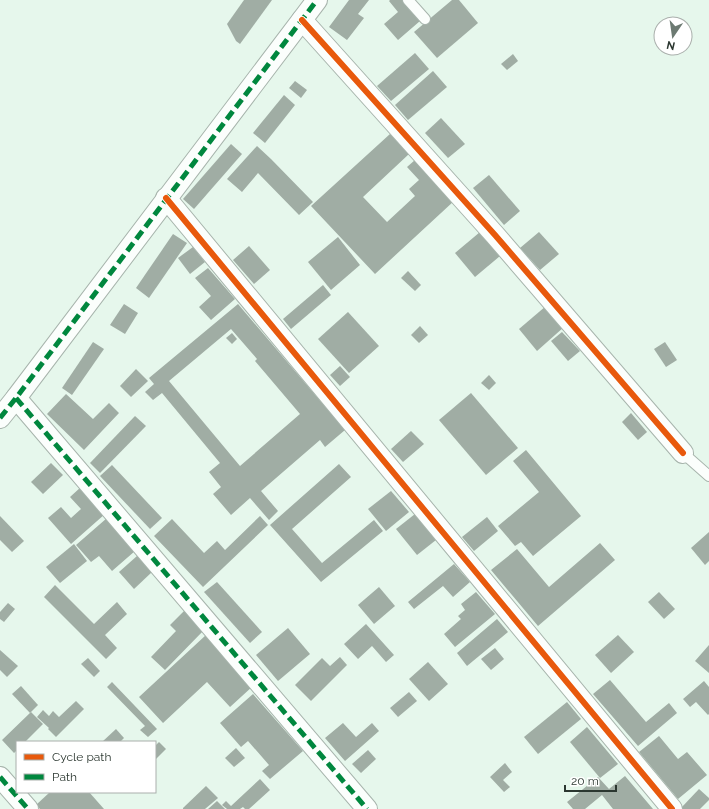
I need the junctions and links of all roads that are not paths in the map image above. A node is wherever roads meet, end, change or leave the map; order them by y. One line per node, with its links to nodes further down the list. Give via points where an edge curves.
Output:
1 (317, 0): 4 (street)
2 (408, 0): 3 (lane)
3 (425, 19)
4 (302, 20): 5 (street); 8 (street, via 495,235)
5 (166, 198): 6 (street); 13 (street)
6 (16, 398): 7 (street); 12 (street)
7 (0, 418)
8 (683, 453): 9 (lane)
9 (709, 476)
10 (0, 777): 11 (street)
11 (28, 809)
12 (366, 809)
13 (672, 809)

